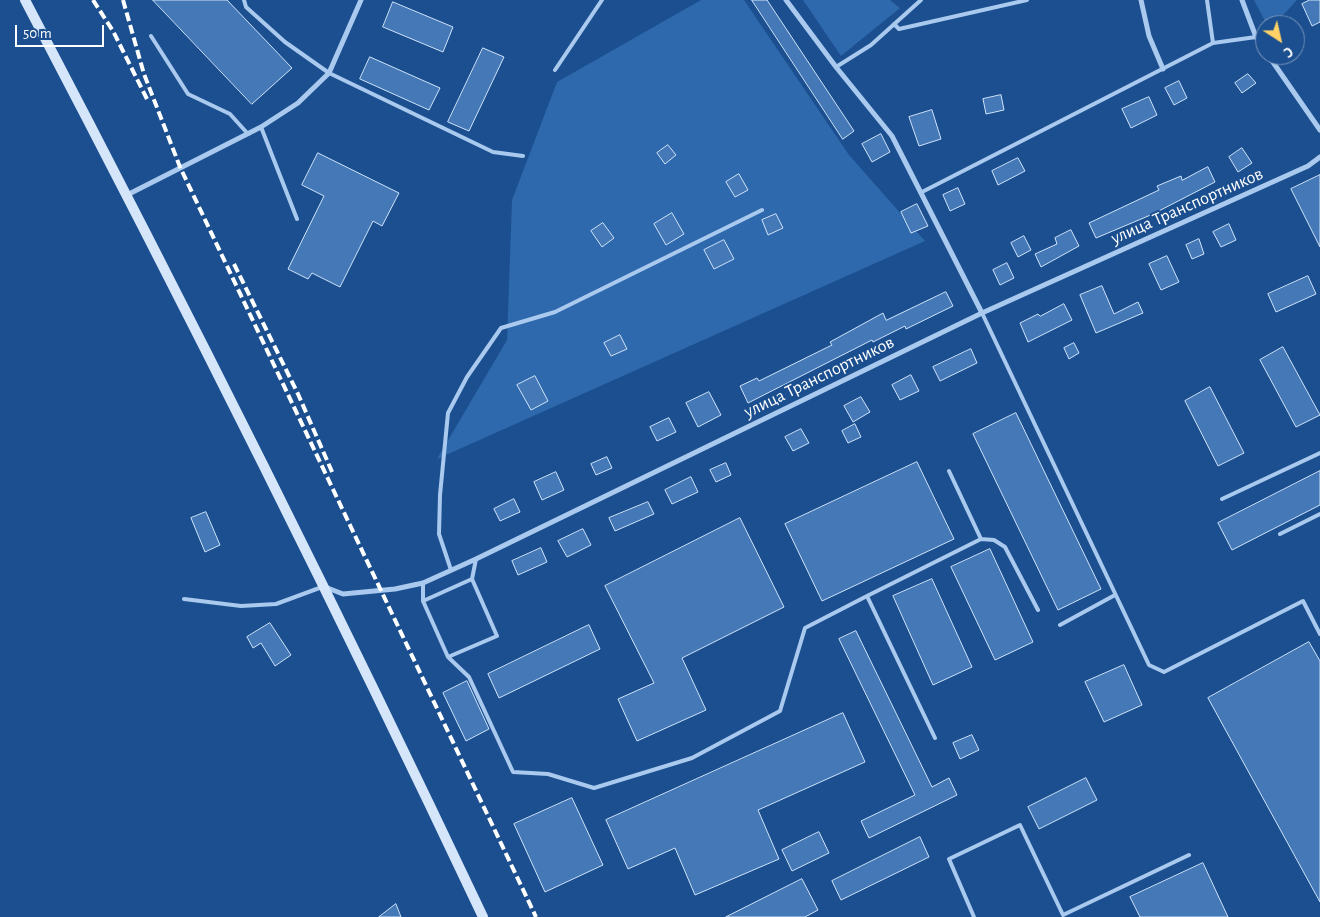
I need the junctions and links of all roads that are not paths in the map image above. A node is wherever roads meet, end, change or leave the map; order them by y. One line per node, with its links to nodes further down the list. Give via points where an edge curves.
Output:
1 (25, 0): 27 (street)
2 (244, 0): 20 (lane, via 246,6 285,42)
3 (361, 0): 20 (street)
4 (602, 0): 19 (lane)
5 (786, 0): 17 (street)
6 (921, 0): 11 (lane)
7 (1027, 0): 11 (lane, via 899,29)
8 (1141, 0): 18 (street, via 1149,36)
9 (1207, 0): 15 (lane)
10 (1242, 0): 12 (street)
11 (894, 24): 17 (lane)
12 (1255, 35)
13 (151, 36): 23 (lane, via 188,94 230,114)
14 (1255, 38): 15 (lane)
15 (1213, 43): 18 (lane)
16 (1275, 65): 22 (street)
17 (836, 67): 26 (street, via 892,136)
18 (1163, 69): 26 (lane)
19 (555, 70)
20 (329, 73): 21 (street, via 298,103); 24 (lane, via 493,152)
21 (261, 127): 23 (street); 29 (lane)
22 (1320, 130)
23 (248, 134): 27 (street)
24 (523, 156)
25 (1320, 157): 30 (street, улица Транспортников, via 1308,166)
26 (922, 192): 30 (street)
27 (127, 195): 41 (street)
28 (762, 210): 38 (lane, via 556,312 502,328 467,377 448,414 439,534)
29 (298, 219)
30 (982, 313): 37 (street, улица Транспортников); 42 (lane)
31 (1320, 452): 33 (lane)
32 (949, 471): 36 (lane)
33 (1222, 499)
34 (1320, 514): 35 (lane)
35 (1280, 534)
36 (981, 540): 43 (lane); 46 (lane, via 994,540 1005,547)
37 (476, 559): 38 (street, улица Транспортников); 39 (lane)
38 (451, 570): 40 (street, улица Транспортников)
39 (472, 579): 45 (lane); 49 (lane, via 497,636)
40 (423, 582): 41 (street, улица Транспортников, via 343,594); 45 (lane)
41 (324, 586): 44 (lane, via 276,604 241,606); 52 (street)
42 (1115, 595): 47 (lane); 48 (lane, via 1149,665 1164,672 1303,601)
43 (867, 596): 49 (lane, via 805,628 780,711 692,758 594,788 548,774 513,772 470,678); 50 (lane)
44 (184, 599)
45 (423, 601): 49 (lane)
46 (1038, 610)
47 (1060, 625)
48 (1320, 634)
49 (448, 657)
50 (935, 738)
51 (1189, 855): 53 (lane, via 1063,915 1020,825 949,859)
52 (483, 917)
53 (974, 917)

